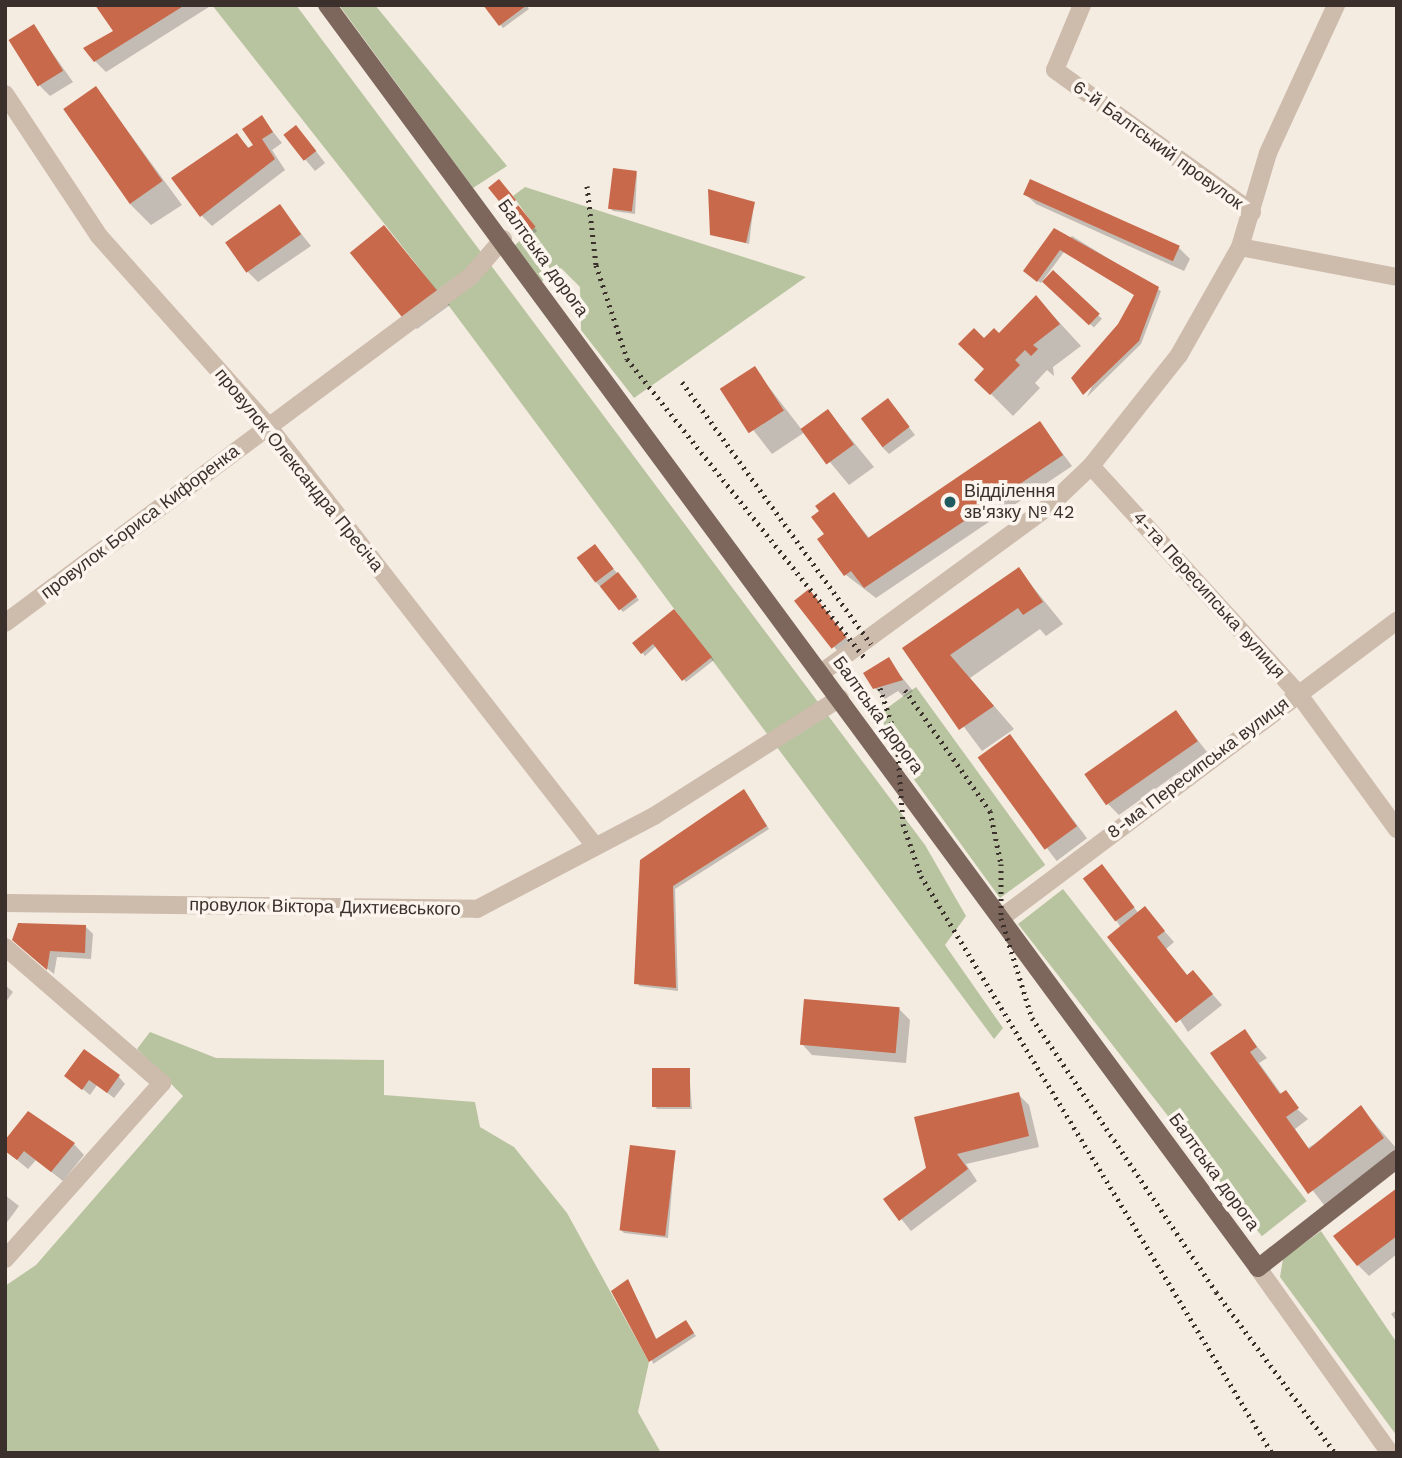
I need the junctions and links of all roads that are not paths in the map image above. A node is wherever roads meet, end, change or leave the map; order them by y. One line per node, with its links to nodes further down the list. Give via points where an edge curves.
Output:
1 (327, 5): 6 (main road, Балтська дорога)
2 (1082, 5): 5 (street, 6-й Балтський провулок, via 1055,70)
3 (1336, 5): 5 (street, via 1278,126)
4 (5, 94): 9 (street, провулок Олександра Пресіча, via 99,236)
5 (1252, 212): 7 (street)
6 (503, 239): 9 (street, провулок Бориса Кифоренка, via 471,276); 13 (main road, Балтська дорога)
7 (1240, 247): 8 (street); 10 (street, via 1179,355)
8 (1397, 277)
9 (268, 426): 12 (street, провулок Бориса Кифоренка); 17 (street, провулок Олександра Пресіча)
10 (1091, 466): 13 (street, via 1048,507); 14 (street, 4-та Пересипська вулиця)
11 (1397, 621): 14 (street, 8-ма Пересипська вулиця)
12 (5, 623)
13 (821, 673): 15 (main road, Балтська дорога)
14 (1297, 692): 16 (street, 4-та Пересипська вулиця); 19 (street, 8-ма Пересипська вулиця)
15 (840, 698): 17 (street, провулок Віктора Дихтиєвського); 19 (main road, Балтська дорога)
16 (1397, 829)
17 (595, 846): 18 (street, провулок Віктора Дихтиєвського, via 477,909)
18 (5, 903)
19 (1002, 918): 23 (main road, Балтська дорога)
20 (5, 947): 22 (street, via 162,1087)
21 (1397, 1159): 23 (main road)
22 (5, 1259)
23 (1258, 1268): 24 (street, Балтська дорога)
24 (1390, 1453)

